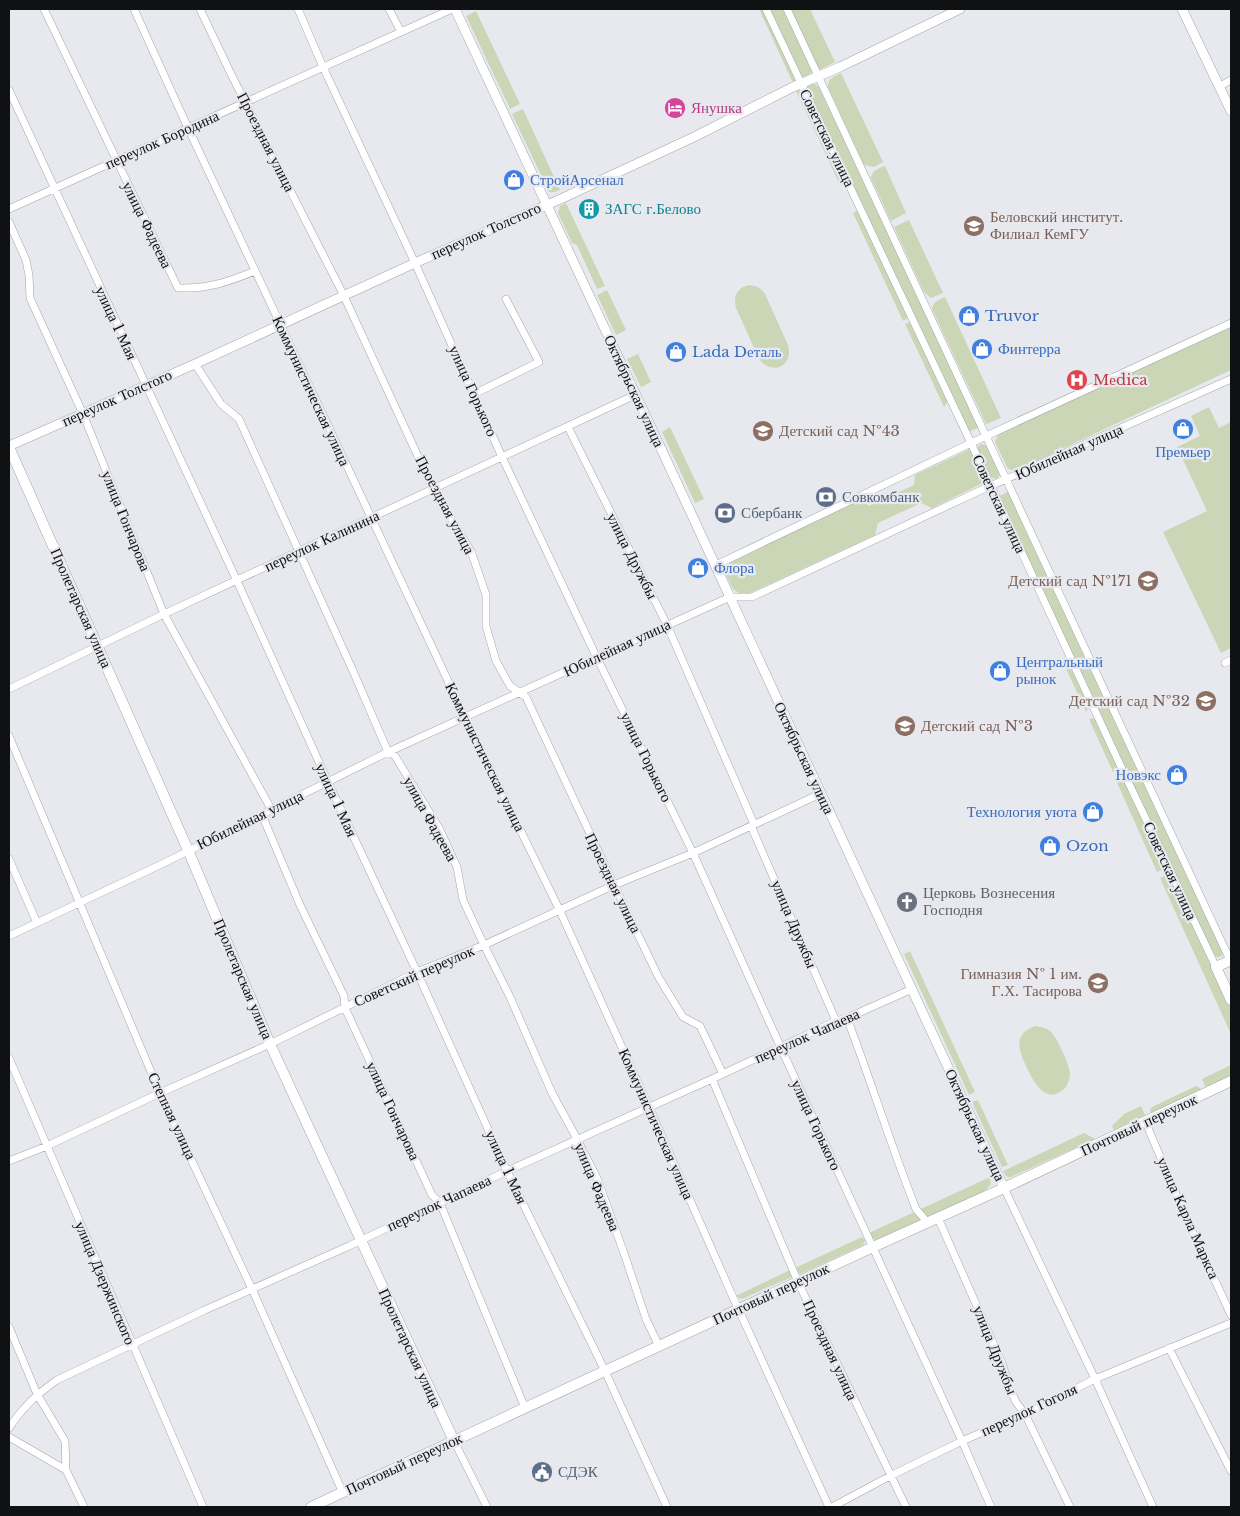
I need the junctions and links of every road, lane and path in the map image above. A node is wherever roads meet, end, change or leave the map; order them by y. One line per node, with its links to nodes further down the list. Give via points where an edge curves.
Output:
1 (44, 9): 21 (street, улица Фадеева)
2 (134, 9): 20 (street, Коммунистическая улица)
3 (200, 9): 18 (street, Проездная улица)
4 (298, 9): 12 (street, улица Горького)
5 (390, 9): 11 (street)
6 (454, 9): 11 (street, переулок Бородина); 23 (street, Октябрьская улица)
7 (766, 9): 15 (street, Советская улица)
8 (787, 9): 13 (street, Советская улица)
9 (960, 9): 13 (street, переулок Толстого)
10 (1182, 9): 16 (street)
11 (401, 32): 12 (street, переулок Бородина)
12 (323, 67): 18 (street, переулок Бородина); 26 (street, улица Горького)
13 (818, 77): 15 (street, переулок Толстого); 39 (street, Советская улица)
14 (1231, 80): 16 (street)
15 (801, 84): 23 (street, переулок Толстого); 40 (street, Советская улица)
16 (1220, 86): 19 (street)
17 (9, 90): 22 (street, улица 1 Мая)
18 (246, 102): 20 (street, переулок Бородина); 28 (street, Проездная улица)
19 (1231, 111)
20 (188, 128): 21 (street, переулок Бородина); 27 (street, Коммунистическая улица)
21 (116, 161): 22 (street, переулок Бородина); 27 (street, улица Фадеева, via 178,288 218,285)
22 (54, 189): 24 (street, переулок Бородина); 34 (street, улица 1 Мая)
23 (546, 204): 26 (street, переулок Толстого); 36 (street, Октябрьская улица)
24 (9, 209)
25 (9, 222): 37 (street, улица Гончарова, via 26,260 30,298)
26 (415, 263): 28 (street, переулок Толстого); 35 (street, улица Горького)
27 (255, 271): 31 (street, Коммунистическая улица)
28 (344, 296): 31 (street, переулок Толстого); 45 (street, Проездная улица)
29 (506, 299): 35 (street, via 539,362)
30 (1231, 323): 39 (street)
31 (280, 324): 32 (street, переулок Толстого); 46 (street, Коммунистическая улица)
32 (195, 364): 34 (street, переулок Толстого); 47 (street, улица Фадеева, via 221,404 239,419)
33 (1231, 378): 43 (street, Юбилейная улица)
34 (145, 386): 37 (street, переулок Толстого); 49 (street, улица 1 Мая)
35 (474, 394): 42 (street, улица Горького)
36 (635, 395): 38 (street, переулок Калинина); 48 (street, Октябрьская улица)
37 (83, 414): 41 (street, переулок Толстого); 51 (street, улица Гончарова)
38 (568, 427): 42 (street, переулок Калинина); 52 (street, улица Дружбы)
39 (986, 437): 40 (street); 43 (street, Советская улица)
40 (971, 443): 44 (street, Советская улица); 48 (street)
41 (9, 447): 53 (main road, Пролетарская улица)
42 (502, 457): 45 (street, переулок Калинина); 54 (street, улица Горького)
43 (1007, 480): 44 (street, Юбилейная улица); 74 (street, Советская улица)
44 (991, 487): 50 (street, Юбилейная улица, via 752,597); 75 (street, Советская улица)
45 (433, 489): 46 (street, переулок Калинина); 56 (street, Проездная улица, via 471,551 486,595 486,626 496,661 510,686)
46 (372, 518): 47 (street, переулок Калинина); 57 (street, Коммунистическая улица)
47 (299, 552): 49 (street, переулок Калинина); 59 (street, улица Фадеева)
48 (716, 565): 50 (street, Октябрьская улица)
49 (237, 580): 51 (street, переулок Калинина); 60 (street, улица 1 Мая)
50 (731, 597): 52 (street, Юбилейная улица); 61 (street, Октябрьская улица)
51 (164, 614): 53 (street, переулок Калинина); 62 (street, улица Гончарова)
52 (668, 625): 54 (street, Юбилейная улица); 64 (street, улица Дружбы)
53 (97, 646): 55 (street, переулок Калинина); 65 (main road, Пролетарская улица)
54 (597, 658): 56 (street, Юбилейная улица); 66 (street, улица Горького)
55 (9, 689)
56 (518, 692): 57 (street, Юбилейная улица); 68 (street, Проездная улица, via 526,698)
57 (465, 717): 59 (street, Юбилейная улица); 70 (street, Коммунистическая улица)
58 (9, 736): 69 (street, Степная улица)
59 (388, 752): 60 (street, Юбилейная улица); 73 (street, улица Фадеева, via 395,756 439,828 457,867 463,900)
60 (328, 782): 62 (street, Юбилейная улица); 76 (street, улица 1 Мая)
61 (820, 794): 64 (street, Советский переулок); 77 (street, Октябрьская улица)
62 (271, 809): 63 (street, Юбилейная улица)
63 (262, 815): 65 (street, Юбилейная улица); 79 (street, улица Гончарова, via 300,906 344,996)
64 (753, 825): 66 (street, Советский переулок); 81 (street, улица Дружбы)
65 (188, 850): 69 (street, Юбилейная улица); 82 (main road, Пролетарская улица)
66 (693, 853): 68 (street, Советский переулок); 83 (street, улица Горького)
67 (9, 858): 71 (street)
68 (614, 885): 70 (street, Советский переулок); 85 (street, Проездная улица, via 664,986 683,1017 700,1026)
69 (79, 903): 71 (street, Юбилейная улица); 88 (street, Степная улица)
70 (560, 911): 73 (street, Советский переулок); 89 (street, Коммунистическая улица)
71 (37, 923): 72 (street, Юбилейная улица)
72 (9, 936)
73 (484, 946): 76 (street, Советский переулок); 91 (street, улица Фадеева, via 552,1093)
74 (1231, 961): 75 (main road)
75 (1216, 967): 78 (main road, Советская улица)
76 (417, 972): 79 (street, Советский переулок); 94 (street, улица 1 Мая)
77 (912, 988): 80 (street, переулок Чапаева); 95 (street, Октябрьская улица)
78 (1231, 1000)
79 (345, 1008): 82 (street, Советский переулок); 96 (street, улица Гончарова, via 432,1195)
80 (846, 1018): 81 (street, переулок Чапаева); 98 (street, via 916,1210)
81 (836, 1021): 83 (street, переулок Чапаева)
82 (270, 1044): 88 (street, Советский переулок); 99 (main road, Пролетарская улица)
83 (780, 1048): 85 (street, переулок Чапаева); 100 (street, улица Горького)
84 (9, 1058): 92 (street, улица Дзержинского)
85 (723, 1074): 86 (street, переулок Чапаева)
86 (712, 1080): 89 (street, переулок Чапаева); 101 (street, Проездная улица)
87 (1231, 1081): 90 (main road, Почтовый переулок)
88 (160, 1092): 92 (street, Советский переулок); 102 (street, Степная улица)
89 (649, 1107): 91 (street, переулок Чапаева); 103 (street, Коммунистическая улица)
90 (1149, 1120): 95 (main road, Почтовый переулок); 104 (street, улица Карла Маркса, via 1148,1128)
91 (578, 1139): 94 (street, переулок Чапаева); 108 (street, улица Фадеева, via 597,1178 646,1319)
92 (47, 1146): 93 (street, Советский переулок); 107 (street, улица Дзержинского)
93 (9, 1161)
94 (507, 1171): 96 (street, переулок Чапаева); 110 (street, улица 1 Мая)
95 (1004, 1188): 97 (main road, Почтовый переулок); 111 (street, Октябрьская улица)
96 (440, 1203): 99 (street, переулок Чапаева); 113 (street, улица Гончарова)
97 (938, 1218): 98 (main road, Почтовый переулок); 114 (street, улица Дружбы, via 1002,1363 1010,1389)
98 (928, 1223): 100 (main road, Почтовый переулок)
99 (360, 1240): 102 (street, переулок Чапаева); 117 (main road, Пролетарская улица)
100 (873, 1247): 101 (main road, Почтовый переулок); 118 (street, улица Горького)
101 (798, 1282): 103 (main road, Почтовый переулок); 121 (street, Проездная улица)
102 (252, 1289): 107 (street, переулок Чапаева); 122 (street, Степная улица)
103 (739, 1309): 108 (main road, Почтовый переулок); 128 (street, Коммунистическая улица)
104 (1231, 1315)
105 (1231, 1323): 109 (street, переулок Гоголя)
106 (9, 1327): 112 (street)
107 (132, 1345): 112 (street, переулок Чапаева, via 56,1380); 124 (street, улица Дзержинского)
108 (659, 1346): 110 (main road, Почтовый переулок)
109 (1169, 1348): 111 (street, переулок Гоголя); 120 (street)
110 (605, 1371): 113 (main road, Почтовый переулок); 127 (street, улица 1 Мая)
111 (1095, 1379): 114 (street, переулок Гоголя); 132 (street, Октябрьская улица)
112 (37, 1394): 115 (street, переулок Чапаева); 119 (street, via 65,1441)
113 (524, 1408): 117 (main road, Почтовый переулок)
114 (1025, 1414): 118 (street, переулок Гоголя); 131 (street, улица Дружбы)
115 (9, 1428)
116 (9, 1437): 119 (street)
117 (454, 1441): 122 (main road, Почтовый переулок); 126 (street, Пролетарская улица)
118 (962, 1441): 121 (street, переулок Гоголя); 130 (street, улица Горького)
119 (66, 1470): 123 (street)
120 (1231, 1471)
121 (890, 1476): 128 (street, переулок Гоголя); 129 (street, Проездная улица)
122 (343, 1493): 125 (main road, Почтовый переулок)
123 (84, 1507)
124 (203, 1507)
125 (311, 1507)
126 (486, 1507)
127 (667, 1507)
128 (831, 1507)
129 (906, 1507)
130 (991, 1507)
131 (1070, 1507)
132 (1153, 1507)

